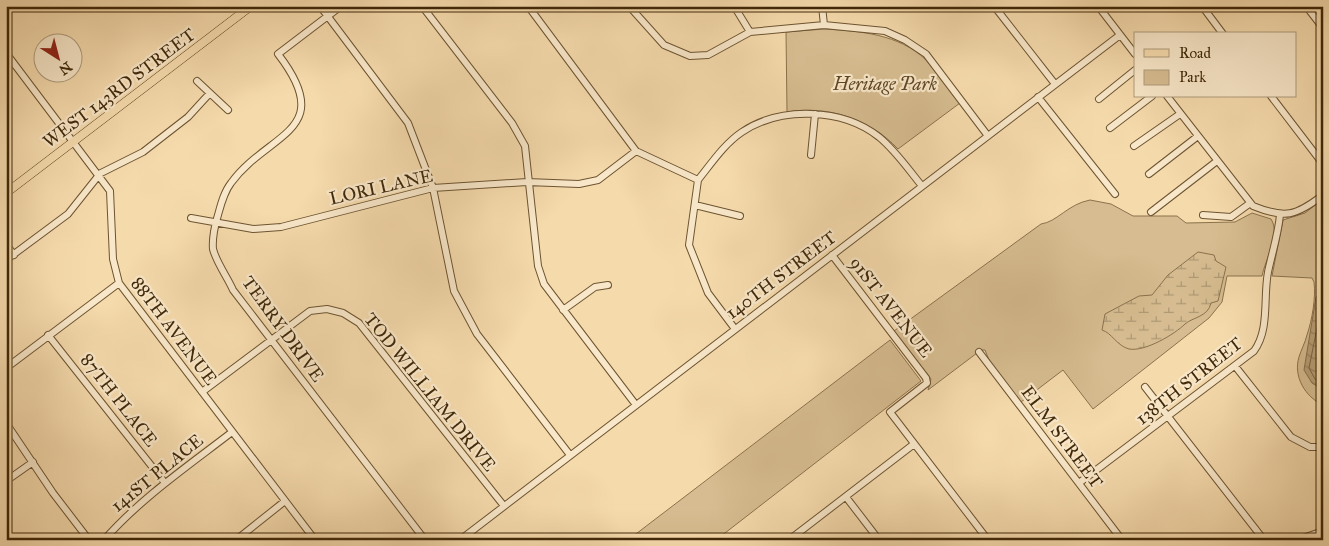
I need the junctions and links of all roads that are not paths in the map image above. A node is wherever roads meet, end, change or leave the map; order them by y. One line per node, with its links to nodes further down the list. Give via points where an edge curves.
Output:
1 (251, 6): 36 (main road, WEST 143RD STREET)
2 (320, 6): 13 (street)
3 (341, 6): 13 (street)
4 (422, 6): 45 (street, via 512,123 525,146)
5 (528, 6): 38 (street)
6 (629, 6): 16 (street, via 664,46 690,56 708,55)
7 (734, 6): 16 (street)
8 (822, 6): 14 (street)
9 (994, 6): 23 (street)
10 (1098, 6): 18 (street)
11 (1202, 6): 17 (street)
12 (1306, 6): 15 (street)
13 (328, 16): 47 (street, via 408,123); 58 (street, TERRY DRIVE, via 278,54 299,86 302,102 299,116 291,132 253,161 231,183)
14 (824, 25): 16 (street); 34 (street, via 885,31 926,54)
15 (1323, 28)
16 (750, 32)
17 (1222, 32)
18 (1120, 35): 20 (street); 23 (street, 140TH STREET)
19 (6, 53): 36 (street, 88TH AVENUE)
20 (1134, 53)
21 (1134, 71): 29 (street)
22 (196, 81): 24 (street)
23 (1055, 84): 25 (street, 140TH STREET)
24 (210, 94): 30 (street); 43 (street, via 188,117 143,152)
25 (1038, 97): 34 (street, 140TH STREET); 49 (street)
26 (1149, 98): 33 (street)
27 (1168, 98): 32 (street)
28 (1273, 98): 41 (street)
29 (1098, 99)
30 (228, 110)
31 (815, 114): 39 (street); 44 (street, via 782,117 741,133); 46 (street, via 857,124 877,136 897,154)
32 (1180, 114): 35 (street); 37 (street)
33 (1110, 128)
34 (988, 136): 46 (street, 140TH STREET)
35 (1198, 136): 40 (street); 42 (street)
36 (74, 142): 43 (street, 88TH AVENUE); 48 (main road, WEST 143RD STREET)
37 (1134, 146)
38 (636, 151): 44 (street); 45 (street, LORI LANE, via 598,180 579,184)
39 (811, 155)
40 (1216, 161): 51 (street); 53 (street)
41 (1323, 164)
42 (1150, 174)
43 (99, 175): 60 (street, via 68,214); 63 (street, 88TH AVENUE, via 110,191 113,259)
44 (698, 180): 52 (street)
45 (527, 182): 47 (street, LORI LANE); 65 (street, via 538,266 544,284)
46 (922, 186): 61 (street, 140TH STREET)
47 (433, 188): 58 (street, LORI LANE, via 281,227 253,229); 80 (street, via 454,291 466,315)
48 (6, 194)
49 (1115, 194)
50 (1323, 195): 55 (street, via 1300,211)
51 (1249, 204): 54 (street, via 1231,217); 55 (street)
52 (696, 205): 56 (street); 66 (street, via 689,245 702,282)
53 (1151, 212)
54 (1203, 215)
55 (1280, 215): 70 (street, 138TH STREET, via 1268,272 1261,338 1254,351)
56 (740, 216)
57 (191, 218): 58 (street, LORI LANE)
58 (215, 223): 68 (street, TERRY DRIVE, via 214,249 234,290)
59 (6, 244): 60 (street)
60 (14, 255): 62 (street)
61 (832, 255): 66 (street, 140TH STREET); 78 (street, 91ST AVENUE, via 926,378 926,383 890,412)
62 (6, 260)
63 (119, 283): 67 (street); 73 (street, 88TH AVENUE)
64 (608, 285): 65 (street, via 595,287)
65 (563, 310): 74 (street)
66 (735, 329): 74 (street, 140TH STREET)
67 (48, 335): 71 (street); 83 (street, 87TH PLACE)
68 (270, 339): 73 (street, TOD WILLIAM DRIVE); 87 (street, TOD WILLIAM DRIVE, via 310,311 328,309 343,313 359,323); 93 (street, TERRY DRIVE)
69 (979, 352): 84 (street, ELM STREET)
70 (1235, 366): 75 (street, 138TH STREET); 79 (street, via 1290,437 1310,447)
71 (6, 368)
72 (1145, 387): 75 (street)
73 (202, 392): 77 (street, 88TH AVENUE)
74 (636, 405): 80 (street, 140TH STREET)
75 (1169, 416): 84 (street, 138TH STREET); 99 (street)
76 (6, 423): 81 (street)
77 (232, 432): 83 (street, 141ST PLACE); 86 (street, 88TH AVENUE)
78 (914, 444): 85 (street); 97 (street)
79 (1323, 447)
80 (570, 455): 87 (street, 140TH STREET)
81 (33, 462): 82 (street); 90 (street)
82 (6, 481)
83 (165, 483): 91 (street, 141ST PLACE)
84 (1079, 483): 98 (street, ELM STREET)
85 (846, 497): 95 (street); 96 (street)
86 (285, 501): 89 (street, 88TH AVENUE); 92 (street)
87 (504, 506): 94 (street, 140TH STREET)
88 (1323, 531): 100 (street)
89 (312, 536)
90 (89, 540)
91 (104, 540)
92 (236, 540)
93 (425, 540)
94 (460, 540)
95 (789, 540)
96 (879, 540)
97 (988, 540)
98 (1122, 540)
99 (1264, 540)
100 (1297, 540)

